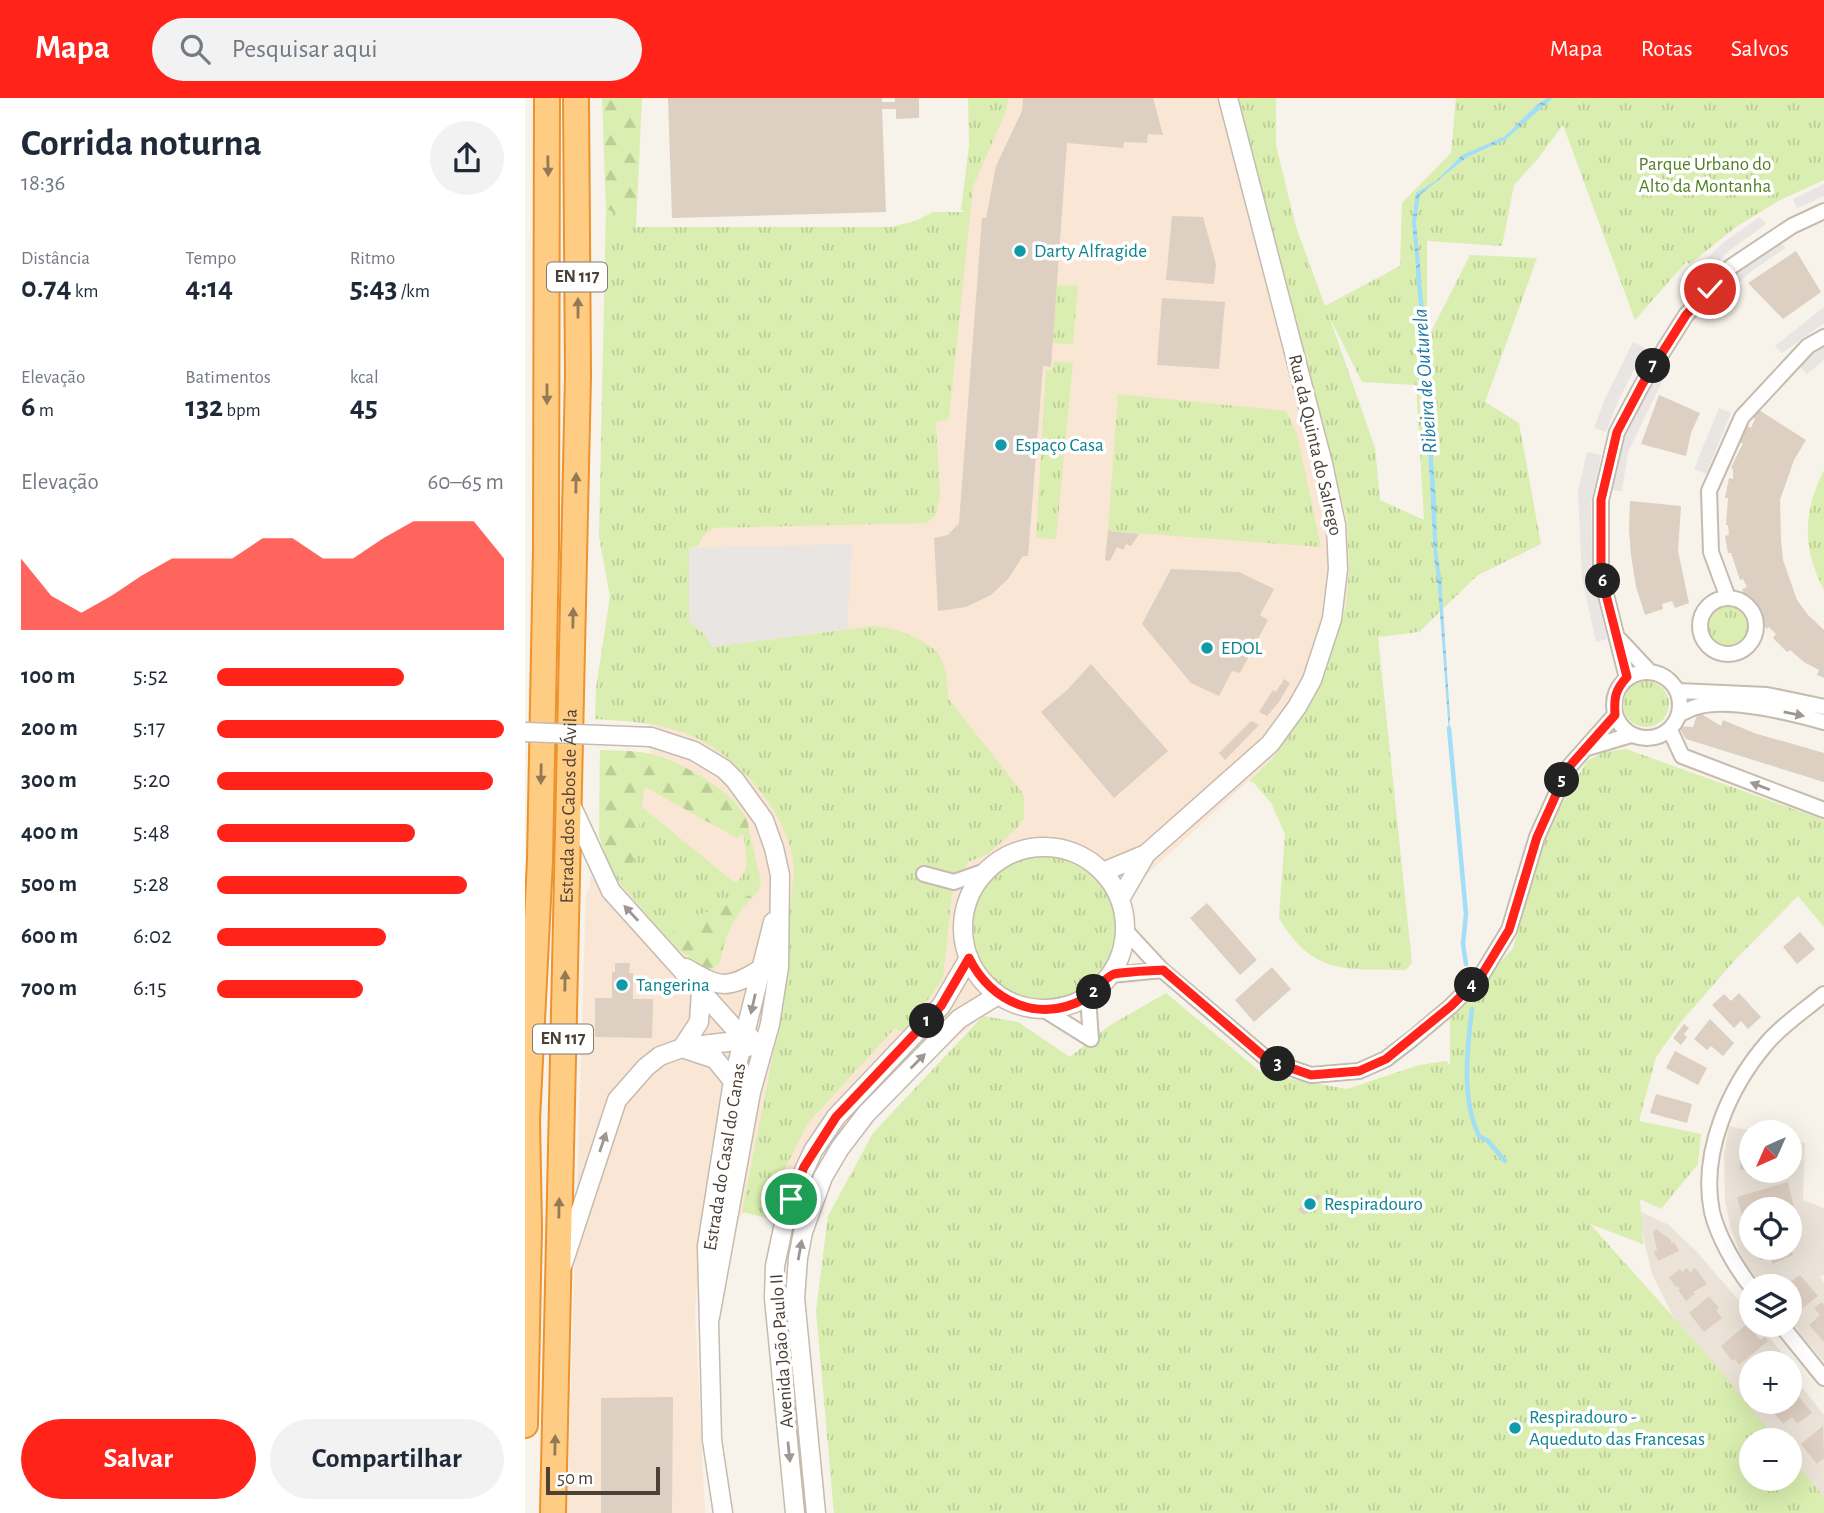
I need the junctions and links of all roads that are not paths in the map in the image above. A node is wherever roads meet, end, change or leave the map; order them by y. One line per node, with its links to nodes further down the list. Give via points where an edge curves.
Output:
1 (547, 98): 43 (highway, Estrada dos Cabos de Ávila / EN 117, one-way to 43, via 546,549 540,860 527,1120)
2 (576, 98): 19 (highway, Estrada dos Cabos de Ávila / EN 117, one-way to 2, via 578,376)
3 (1228, 98): 21 (street, Rua da Quinta do Salrego, via 1323,464 1336,525 1338,569 1325,644 1312,680 1291,716 1270,744)
4 (1824, 211): 7 (street, via 1792,226 1732,266 1686,315 1617,432 1601,500 1601,575)
5 (1824, 337): 6 (street, via 1808,346 1742,417 1709,491 1711,552)
6 (1728, 598): 6 (street, via 1709,605 1699,624 1705,643 1723,654 1743,651 1751,644 1757,624 1747,605)
7 (1619, 639): 8 (street); 9 (street)
8 (1649, 671): 9 (street); 10 (street, via 1667,678)
9 (1627, 677): 13 (street, via 1614,698)
10 (1678, 691): 11 (street, via 1767,695); 12 (street)
11 (1824, 707)
12 (1680, 714): 14 (street, one-way to 14, via 1727,703); 15 (street)
13 (1615, 715): 17 (street); 18 (street)
14 (1824, 722)
15 (1670, 730): 17 (street, via 1654,738); 20 (street, one-way to 15, via 1682,756)
16 (525, 732): 25 (street, Estrada do Casal do Canas, bridge, via 651,737 694,751 724,769 755,806 769,833)
17 (1631, 735): 18 (street)
18 (1585, 748): 31 (street, via 1568,768 1556,794 1537,837 1509,930 1481,976 1386,1059 1359,1071 1311,1075 1268,1060)
19 (569, 801): 29 (street, one-way to 19, via 611,891); 46 (highway, Estrada dos Cabos de Ávila / EN 117, one-way to 19)
20 (1824, 810)
21 (1146, 853): 23 (street, Rua da Quinta do Salrego); 26 (street, Rua da Quinta do Salrego)
22 (988, 870): 23 (street, via 1015,853 1046,847 1077,854); 24 (street, via 954,882); 28 (street, via 965,911)
23 (1103, 872): 26 (street)
24 (924, 874)
25 (781, 891): 30 (street, Estrada do Casal do Canas); 38 (street, Estrada do Casal do Canas, via 779,967)
26 (1120, 899): 27 (street)
27 (1125, 930): 31 (street); 32 (street)
28 (969, 958): 35 (street); 53 (street, Avenida João Paulo II, one-way to 53, via 941,1006 836,1117 804,1167 791,1199 775,1266 774,1298)
29 (677, 963): 30 (street, via 715,985 739,983); 33 (street)
30 (761, 969): 39 (street, Estrada do Casal do Canas, one-way to 39)
31 (1163, 970): 32 (street)
32 (1111, 975): 36 (street)
33 (701, 992): 39 (street); 40 (street, via 699,1022)
34 (1824, 994): 45 (street, via 1769,1041 1739,1079 1721,1124 1709,1172 1713,1213)
35 (998, 995): 37 (street); 54 (street, Avenida João Paulo II, one-way to 35, via 795,1298 803,1233 823,1177 866,1114 960,1019)
36 (1088, 997): 37 (street); 37 (street, via 1091,1040)
37 (1043, 1009)
38 (770, 1024): 39 (street, Estrada do Casal do Canas); 42 (street, Estrada do Casal do Canas)
39 (745, 1040): 40 (street); 41 (street, Estrada do Casal do Canas); 42 (street, Estrada do Casal do Canas, via 751,1059)
40 (682, 1048): 41 (street, via 715,1059); 46 (street, one-way to 40, via 617,1100 646,1067)
41 (733, 1081): 47 (street, Estrada do Casal do Canas, via 708,1246)
42 (751, 1092): 47 (street, Estrada do Casal do Canas)
43 (530, 1228): 44 (highway); 50 (highway, Estrada dos Cabos de Ávila / EN 117)
44 (525, 1254)
45 (1741, 1274)
46 (558, 1277): 51 (highway, Estrada dos Cabos de Ávila / EN 117, one-way to 46)
47 (710, 1317): 52 (street, Estrada do Casal do Canas, via 712,1440)
48 (1791, 1337): 49 (street)
49 (1824, 1378)
50 (525, 1425)
51 (553, 1513)
52 (723, 1513)
53 (795, 1513)
54 (816, 1513)

